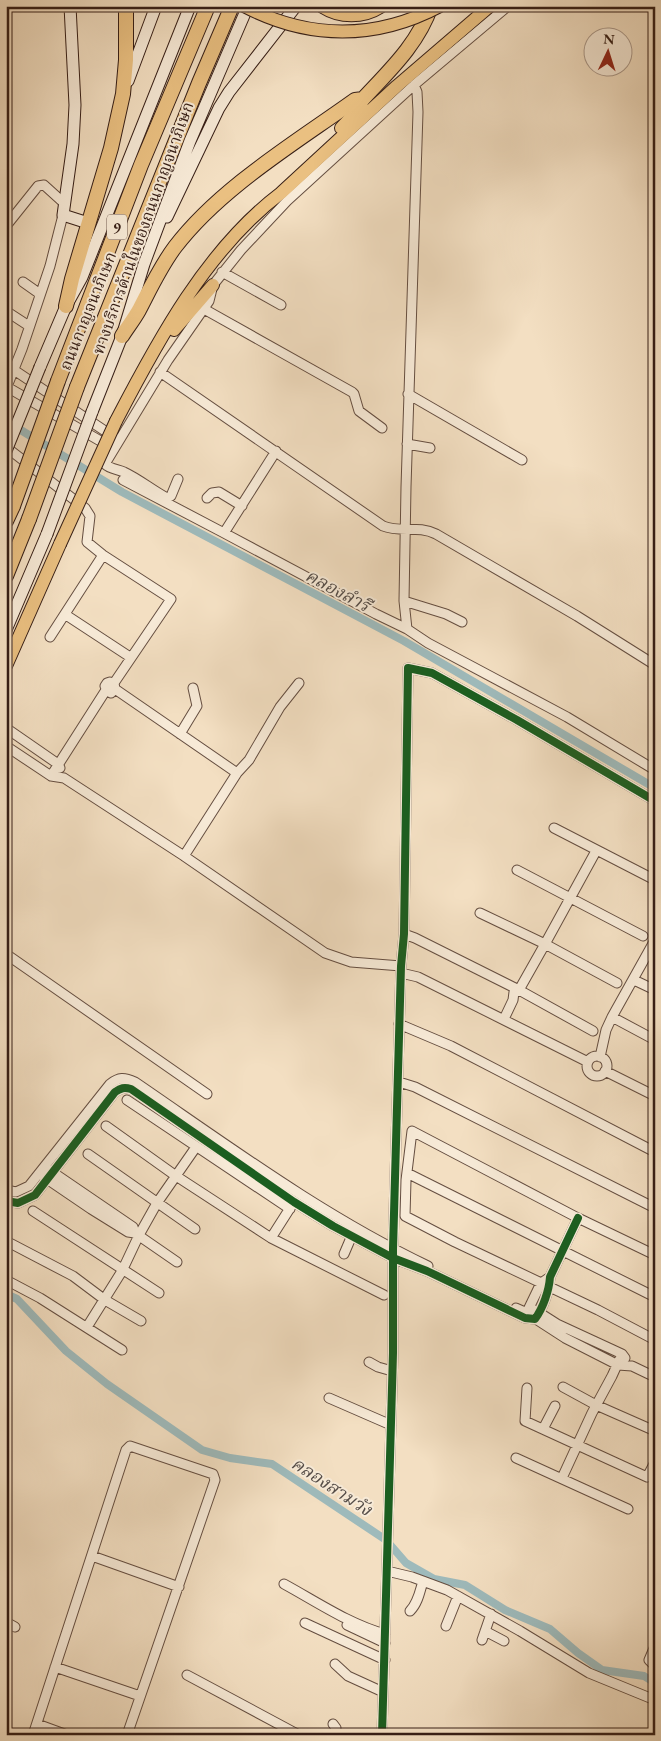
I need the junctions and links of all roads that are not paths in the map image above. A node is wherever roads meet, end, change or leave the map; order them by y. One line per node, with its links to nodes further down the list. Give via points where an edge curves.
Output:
1 (70, 6): 19 (main road, via 75,105)
2 (126, 6): 16 (highway)
3 (156, 6): 16 (main road)
4 (190, 6): 27 (main road, via 82,277)
5 (208, 6): 51 (highway, ถนนกาญจนาภิเษก / 9, bridge, via 141,165)
6 (232, 6): 55 (highway, ถนนกาญจนาภิเษก / 9, bridge, via 77,387)
7 (246, 6): 12 (main road, bridge, via 294,26 346,32 388,27); 22 (main road, ทางบริการด้านในของถนนกาญจนาภิเษก, via 190,140)
8 (296, 6): 22 (main road, via 228,92 208,128 175,204)
9 (323, 6): 10 (highway, via 353,14)
10 (380, 6)
11 (431, 6): 17 (highway, via 416,39)
12 (440, 6)
13 (490, 6): 18 (main road)
14 (508, 6): 15 (street)
15 (414, 85): 23 (street, via 287,202); 37 (street, via 418,112)
16 (123, 94): 20 (highway, via 111,148)
17 (364, 98): 18 (main road, via 360,108 333,137 289,175); 32 (highway, via 355,100 266,163 194,224 160,268)
18 (264, 206): 33 (main road, via 228,244 192,290)
19 (64, 209): 20 (main road); 21 (street, via 44,185 38,186); 26 (street)
20 (88, 223): 27 (highway)
21 (6, 226)
22 (154, 238): 32 (main road, ทางบริการด้านในของถนนกาญจนาภิเษก)
23 (222, 272): 25 (street); 28 (street)
24 (22, 282): 26 (street)
25 (213, 285): 29 (street); 33 (main road)
26 (40, 294): 31 (street)
27 (66, 306): 44 (main road, bridge)
28 (281, 306)
29 (204, 309): 35 (street); 38 (street, via 352,392 359,411)
30 (6, 311): 31 (street)
31 (29, 326): 34 (street)
32 (122, 336): 60 (main road, ทางบริการด้านในของถนนกาญจนาภิเษก, bridge, via 47,534)
33 (149, 357): 64 (main road, bridge, via 116,421)
34 (14, 370): 36 (street); 39 (street)
35 (160, 372): 39 (street); 45 (street)
36 (7, 388): 42 (street)
37 (408, 394): 40 (street); 46 (street)
38 (382, 428)
39 (119, 440): 42 (street)
40 (413, 445): 43 (street); 52 (street)
41 (6, 447): 54 (street, via 85,508 90,516 87,542)
42 (114, 448): 47 (street, via 106,465 134,477 167,498)
43 (430, 448)
44 (6, 451)
45 (276, 451): 50 (street); 52 (street, via 383,526)
46 (522, 460)
47 (178, 479)
48 (123, 480): 53 (street)
49 (207, 498): 50 (street, via 219,492)
50 (242, 506): 53 (street)
51 (6, 521)
52 (408, 529): 56 (street); 63 (street, via 428,530 468,551)
53 (224, 533): 59 (street)
54 (103, 555): 57 (street); 62 (street, via 171,599)
55 (6, 576)
56 (404, 601): 58 (street); 59 (street)
57 (66, 615): 61 (street); 62 (street)
58 (462, 622)
59 (407, 629): 74 (street, via 567,717)
60 (6, 630)
61 (50, 637)
62 (130, 657): 66 (street)
63 (655, 665)
64 (6, 666)
65 (299, 682): 75 (street, via 280,707 249,760)
66 (115, 686): 69 (street); 73 (street, via 111,692 106,690)
67 (193, 688): 69 (street, via 196,710)
68 (6, 728): 70 (street)
69 (180, 734): 75 (street)
70 (26, 742): 72 (street); 73 (street)
71 (6, 746): 72 (street)
72 (20, 755): 76 (street)
73 (58, 764): 76 (street); 77 (street)
74 (655, 770)
75 (237, 773): 81 (street)
76 (51, 776): 77 (street)
77 (64, 778): 81 (street)
78 (655, 801): 86 (street, via 432,674 408,668)
79 (554, 828): 80 (street)
80 (596, 851): 83 (street); 84 (street)
81 (184, 856): 91 (street, via 325,953 351,962)
82 (517, 870): 84 (street)
83 (655, 880)
84 (570, 898): 87 (street); 89 (street)
85 (480, 913): 89 (street)
86 (404, 934): 91 (street); 94 (street)
87 (643, 936)
88 (654, 942): 92 (street)
89 (545, 944): 93 (street); 94 (street)
90 (6, 954): 105 (street)
91 (401, 970): 97 (street); 98 (street)
92 (634, 980): 95 (street); 96 (street)
93 (617, 983)
94 (519, 990): 97 (street, via 514,992); 99 (street)
95 (655, 990)
96 (612, 1017): 100 (street); 101 (street)
97 (504, 1019): 102 (street)
98 (399, 1024): 104 (street); 110 (street, via 451,1046)
99 (592, 1031)
100 (655, 1040)
101 (600, 1057): 102 (street, via 593,1057); 103 (street, via 606,1062)
102 (588, 1062): 103 (street, via 588,1070 594,1076)
103 (606, 1070): 106 (street)
104 (399, 1082): 119 (street, via 415,1087); 129 (street)
105 (207, 1094)
106 (655, 1096)
107 (127, 1100): 109 (street)
108 (106, 1126): 114 (street)
109 (196, 1146): 114 (street); 117 (street)
110 (655, 1152)
111 (88, 1154): 118 (street)
112 (46, 1173): 115 (street, via 23,1190); 116 (street, via 35,1195 18,1203); 117 (street, via 110,1084 124,1077 136,1082); 124 (street, via 133,1227)
113 (406, 1173): 121 (street, via 412,1131); 127 (street); 134 (street, via 405,1216 455,1242)
114 (176, 1176): 118 (street); 125 (street)
115 (6, 1190)
116 (6, 1201)
117 (294, 1202): 123 (street); 125 (street)
118 (157, 1203): 122 (street); 124 (street)
119 (655, 1208)
120 (33, 1211): 132 (street)
121 (578, 1218): 127 (street); 130 (street)
122 (195, 1229)
123 (353, 1232): 128 (street); 129 (street)
124 (137, 1234): 131 (street); 132 (street)
125 (271, 1238): 136 (street)
126 (6, 1241): 138 (street, via 73,1276)
127 (562, 1251): 134 (street); 137 (street)
128 (344, 1254)
129 (393, 1254): 139 (street); 140 (street, via 525,1318); 150 (street)
130 (655, 1255)
131 (177, 1262)
132 (122, 1270): 135 (street); 138 (street)
133 (6, 1280): 142 (street)
134 (547, 1282): 139 (street); 140 (street); 144 (street)
135 (159, 1293)
136 (384, 1294)
137 (655, 1297)
138 (105, 1300): 141 (street); 142 (street)
139 (528, 1310): 140 (street)
140 (537, 1316): 143 (street)
141 (141, 1321)
142 (87, 1327): 145 (street)
143 (556, 1328): 146 (street); 148 (street)
144 (654, 1339)
145 (122, 1350)
146 (622, 1354): 148 (street); 149 (street)
147 (369, 1362): 150 (street)
148 (618, 1365): 149 (street); 155 (street)
149 (632, 1366): 151 (street)
150 (392, 1371): 157 (street)
151 (655, 1377)
152 (562, 1387): 155 (street)
153 (527, 1388): 158 (street, via 526,1421)
154 (329, 1398): 157 (street)
155 (596, 1405): 159 (street); 160 (street)
156 (555, 1406): 158 (street)
157 (391, 1425): 166 (street)
158 (543, 1429): 160 (street)
159 (655, 1431)
160 (577, 1445): 162 (street, via 647,1477); 163 (street)
161 (516, 1458): 163 (street)
162 (655, 1462)
163 (562, 1478): 164 (street)
164 (628, 1509)
165 (92, 1556): 169 (street); 169 (street, via 130,1446 212,1474 216,1480); 184 (street)
166 (388, 1571): 167 (street); 178 (street)
167 (423, 1581): 170 (street); 172 (street)
168 (284, 1584): 178 (street)
169 (178, 1586): 187 (street)
170 (458, 1596): 173 (street); 176 (street)
171 (298, 1599): 178 (street, via 363,1633)
172 (410, 1611)
173 (491, 1614): 179 (street, via 483,1635); 188 (street, via 589,1673)
174 (6, 1622): 177 (street)
175 (305, 1623): 181 (street)
176 (446, 1626)
177 (16, 1627)
178 (385, 1638): 181 (street)
179 (504, 1641)
180 (655, 1646): 183 (street, via 649,1660)
181 (384, 1660): 186 (street)
182 (335, 1664): 186 (street, via 348,1676)
183 (655, 1666)
184 (55, 1667): 187 (street); 189 (street)
185 (187, 1675): 194 (street)
186 (383, 1692): 196 (street)
187 (140, 1696): 193 (street)
188 (655, 1700)
189 (37, 1724): 191 (street); 192 (street)
190 (333, 1724): 195 (street, via 336,1728)
191 (33, 1735)
192 (67, 1735)
193 (127, 1735)
194 (299, 1735)
195 (334, 1735)
196 (382, 1735)

